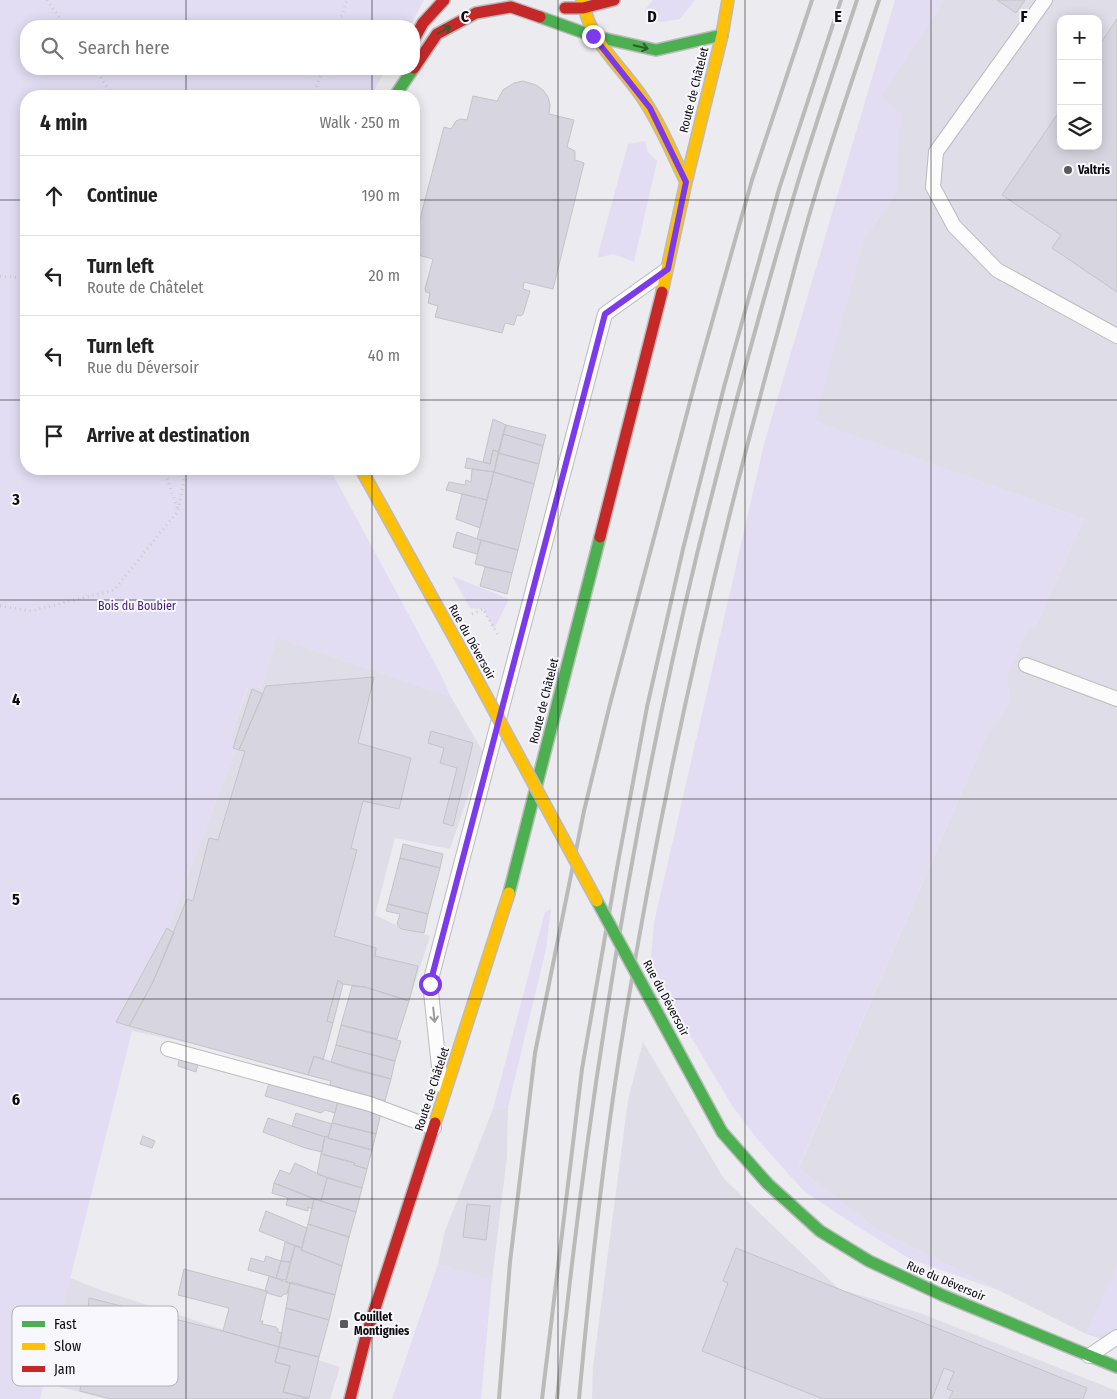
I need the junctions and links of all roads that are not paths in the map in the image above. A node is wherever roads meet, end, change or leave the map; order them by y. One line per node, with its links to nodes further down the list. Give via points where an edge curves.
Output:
1 (444, 0): 7 (main road)
2 (614, 0): 5 (main road)
3 (728, 0): 8 (main road, Route de Châtelet)
4 (1045, 0): 15 (lane, via 936,152 933,186 954,226 997,270)
5 (582, 4): 6 (main road, via 551,8); 9 (main road)
6 (511, 7): 9 (main road); 10 (main road, one-way to 6, via 437,34 476,13)
7 (420, 28)
8 (722, 35): 9 (main road, one-way to 8, via 656,50); 13 (main road, Route de Châtelet)
9 (593, 36): 13 (main road, via 650,108)
10 (420, 58)
11 (408, 75): 12 (main road)
12 (398, 90)
13 (686, 182): 14 (main road, Route de Châtelet)
14 (668, 269): 20 (main road, Route de Châtelet, via 506,906); 20 (lane, one-way to 20, via 605,314 430,984)
15 (1117, 336)
16 (364, 475): 23 (main road, Rue du Déversoir, bridge, via 722,1132 768,1184 820,1231 869,1261)
17 (1026, 665): 18 (lane)
18 (1117, 699)
19 (168, 1049): 21 (lane, via 370,1104)
20 (443, 1101): 21 (main road, Route de Châtelet)
21 (434, 1128): 25 (main road, Route de Châtelet, via 366,1336)
22 (1117, 1337): 23 (lane)
23 (1089, 1356): 24 (main road, Rue du Déversoir)
24 (1117, 1367)
25 (350, 1399)

